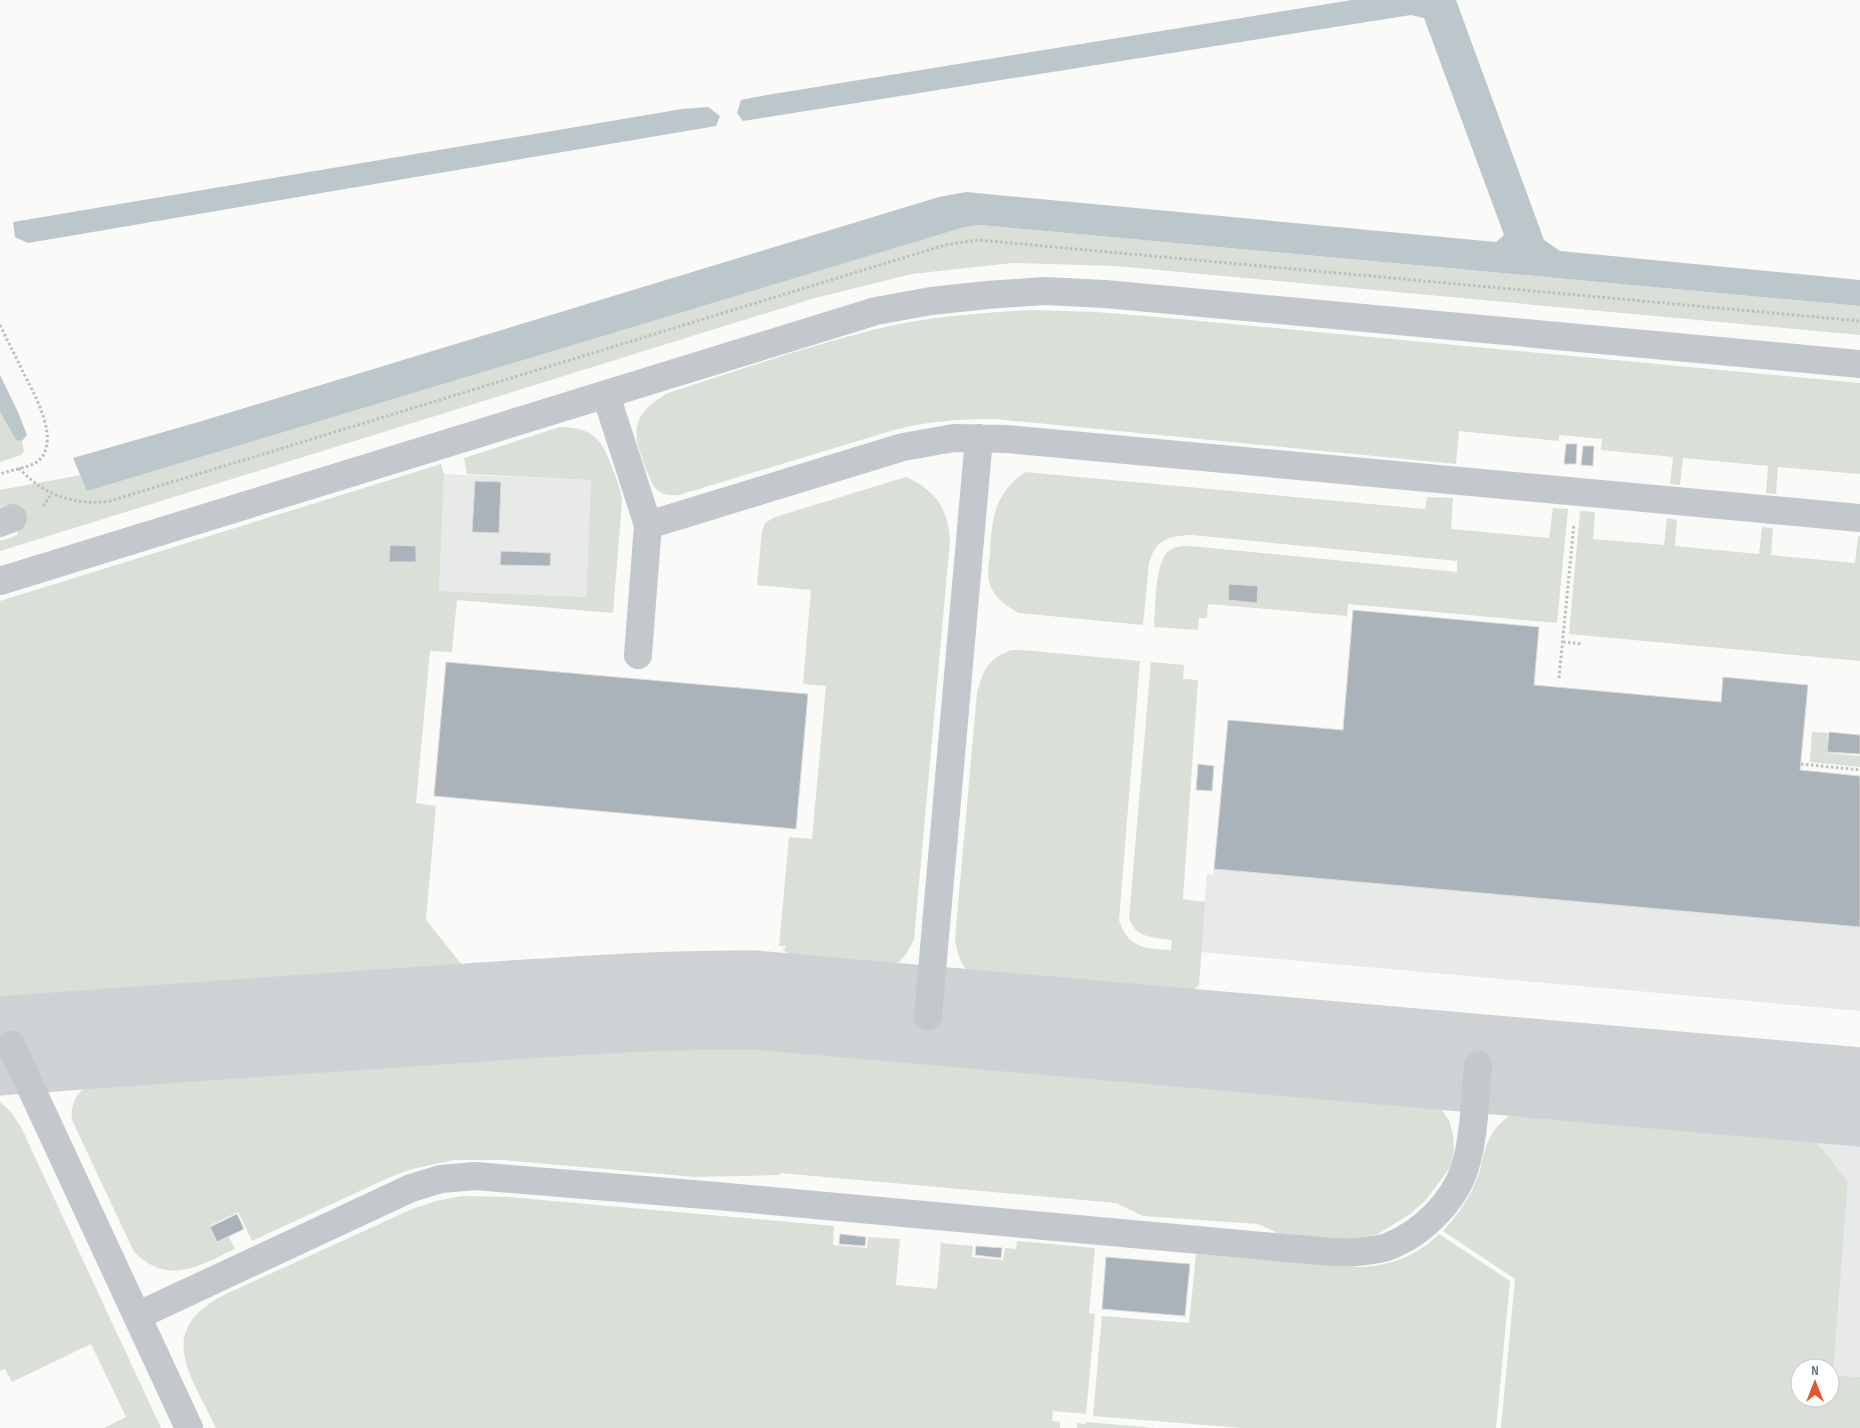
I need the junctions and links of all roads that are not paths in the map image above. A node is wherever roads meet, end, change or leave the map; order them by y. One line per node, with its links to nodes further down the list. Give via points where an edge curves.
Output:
1 (1860, 364): 2 (street, via 1044,291 931,301 876,311)
2 (606, 395): 5 (street); 6 (street)
3 (979, 438): 4 (street); 5 (street, via 954,438 903,447); 8 (street)
4 (1860, 518)
5 (648, 524): 7 (street)
6 (0, 580)
7 (638, 655)
8 (928, 1016)
9 (11, 1045): 11 (street)
10 (1478, 1065): 11 (street, via 1467,1161 1456,1187 1439,1210 1416,1232 1387,1248 1356,1252 1285,1248 474,1176 441,1179 411,1188)
11 (137, 1316): 12 (street)
12 (190, 1428)

